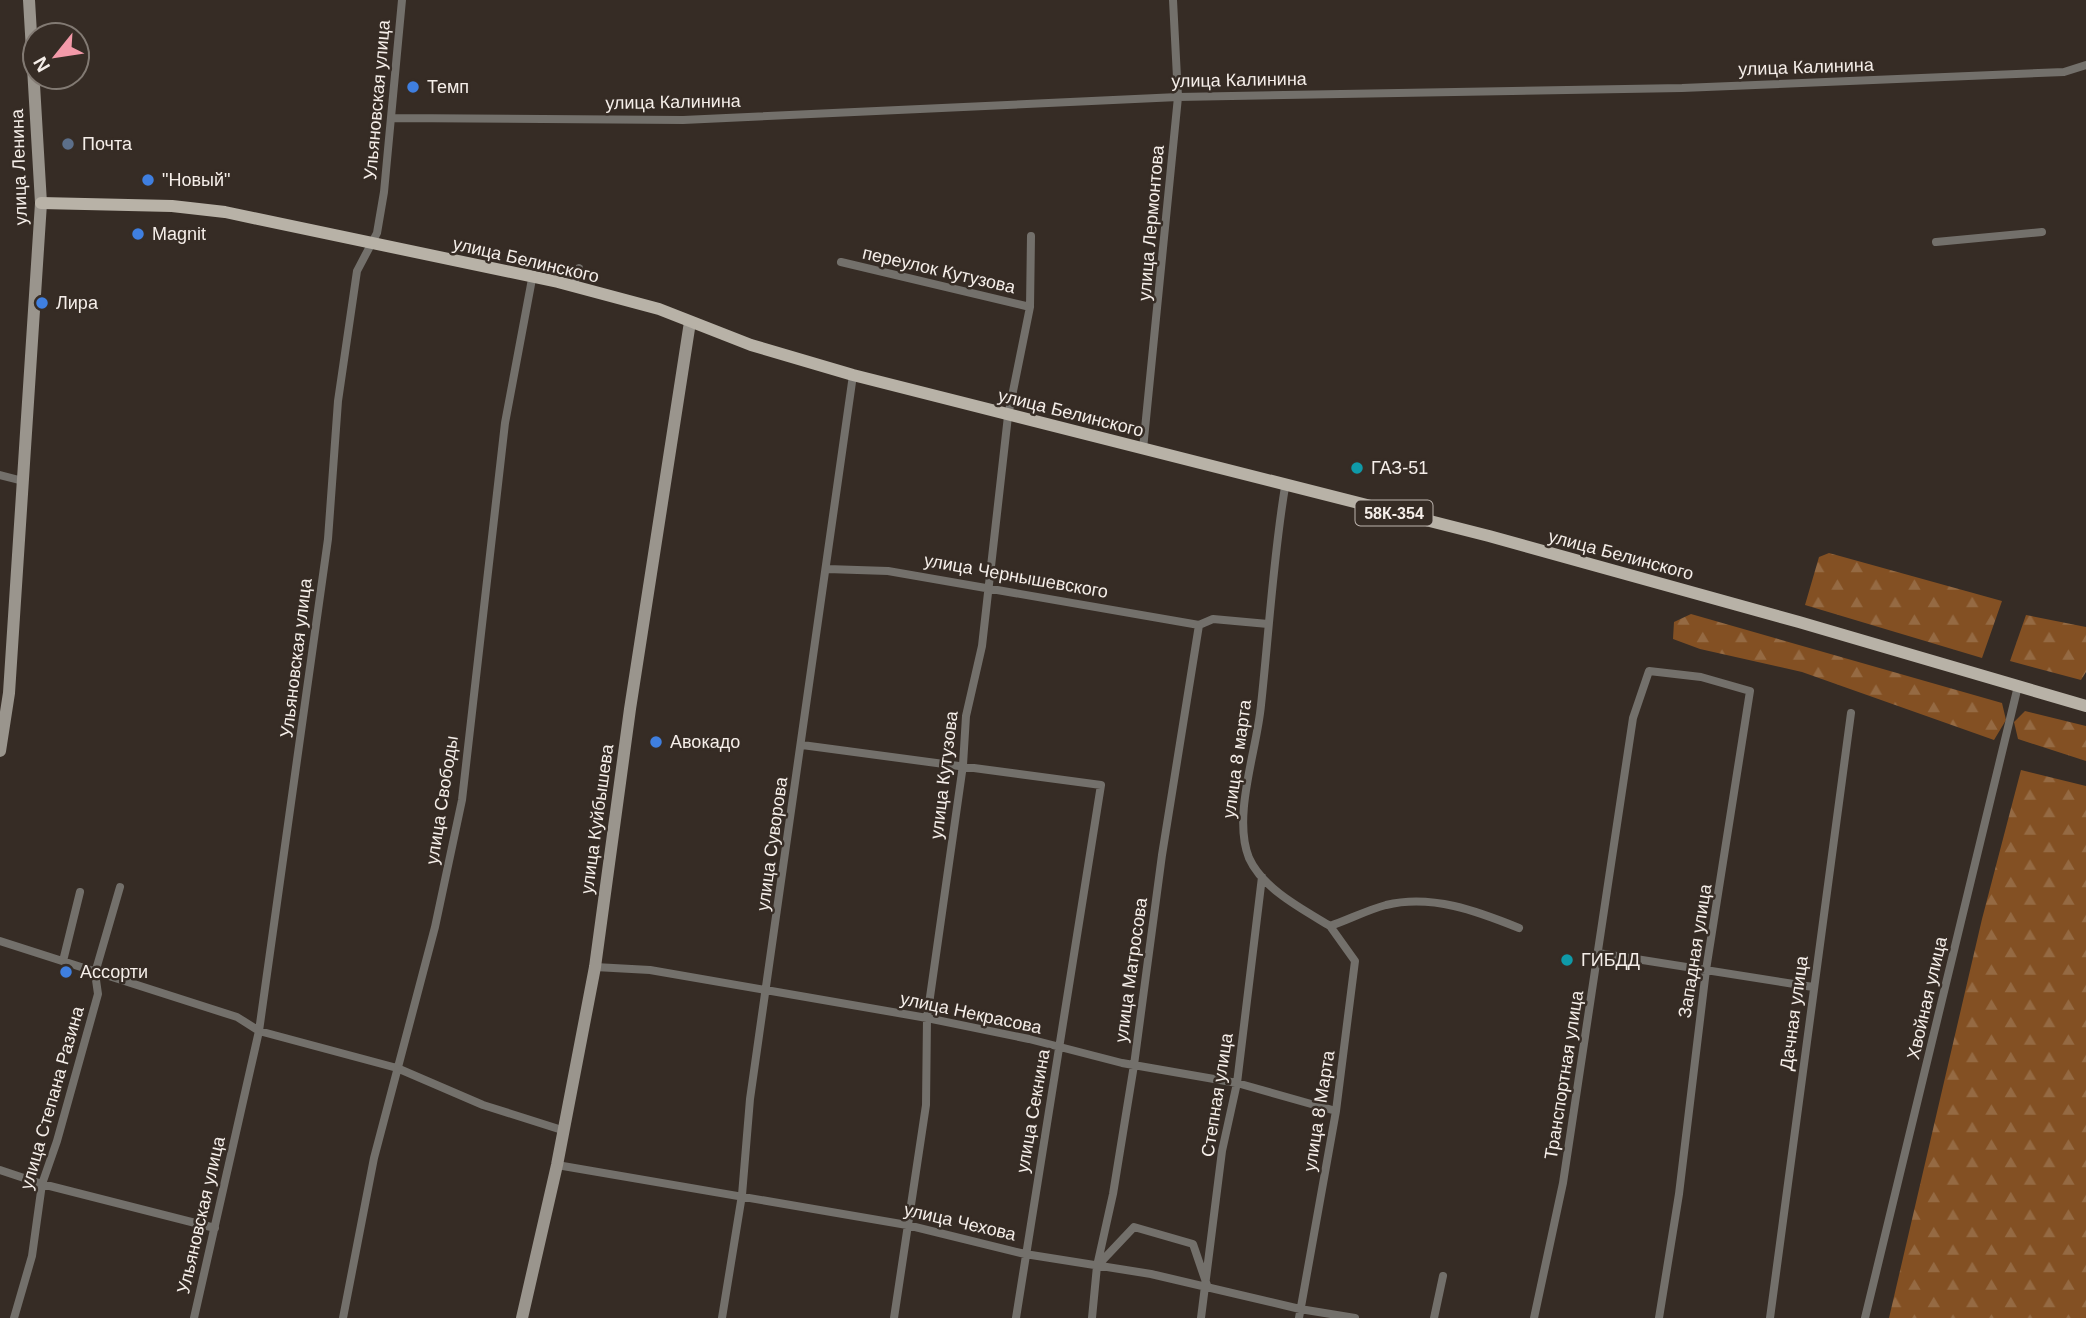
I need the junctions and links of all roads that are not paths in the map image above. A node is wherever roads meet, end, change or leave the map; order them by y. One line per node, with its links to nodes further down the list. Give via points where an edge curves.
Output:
1 (29, 0): 7 (main road, улица Ленина)
2 (402, 0): 6 (street, Ульяновская улица)
3 (1173, 0): 5 (street, улица Лермонтова)
4 (2086, 65): 5 (street, улица Калинина, via 2064,72 1682,88)
5 (1178, 97): 6 (street, улица Калинина, via 683,120); 20 (street, улица Лермонтова)
6 (393, 118): 11 (street, Ульяновская улица)
7 (41, 203): 11 (main road, улица Белинского, via 172,205); 22 (main road, улица Ленина)
8 (2042, 232): 10 (street)
9 (1031, 236): 16 (street, улица Кутузова)
10 (1936, 242)
11 (372, 244): 14 (main road, улица Белинского); 49 (street, Ульяновская улица, via 357,271 338,401 328,539)
12 (841, 262): 16 (street, переулок Кутузова)
13 (579, 268): 15 (street)
14 (532, 279): 15 (main road, улица Белинского); 52 (street, улица Свободы, via 505,423 462,800 435,927)
15 (573, 287): 17 (main road, улица Белинского, via 659,309)
16 (1030, 307): 19 (street, улица Кутузова)
17 (690, 322): 18 (main road, улица Белинского / 58К-354); 43 (main road, улица Куйбышева)
18 (853, 375): 19 (main road, улица Белинского / 58К-354); 24 (street, улица Суворова)
19 (1008, 416): 20 (main road, улица Белинского / 58К-354); 25 (street, улица Кутузова)
20 (1143, 449): 23 (main road, улица Белинского / 58К-354)
21 (0, 475): 22 (street)
22 (23, 481): 33 (main road, улица Ленина, via 9,693)
23 (1285, 487): 26 (street, улица 8 марта); 29 (main road, улица Белинского / 58К-354, via 1489,536)
24 (827, 569): 25 (street, улица Чернышевского, via 888,571); 32 (street, улица Суворова)
25 (986, 588): 27 (street, улица Чернышевского); 34 (street, улица Кутузова, via 982,646 966,716)
26 (1268, 624): 27 (street, улица Чернышевского, via 1213,619); 35 (street, улица 8 марта, via 1261,708 1241,835)
27 (1199, 625): 51 (street, улица Матросова)
28 (1649, 671): 41 (street, Транспортная улица, via 1633,718); 44 (street, Западная улица, via 1701,677 1750,691)
29 (2018, 686): 30 (main road, улица Белинского / 58К-354); 81 (street, Хвойная улица)
30 (2086, 706)
31 (1851, 713): 46 (street, Дачная улица)
32 (802, 745): 34 (street); 47 (street, улица Суворова)
33 (0, 751)
34 (963, 765): 48 (street, улица Кутузова); 50 (street, улица Секнина, via 1101,785)
35 (1262, 877): 38 (street, улица 8 марта); 53 (street, Степная улица)
36 (120, 887): 45 (street, улица Степана Разина)
37 (80, 892): 42 (street)
38 (1330, 926): 39 (street, via 1387,905 1436,902); 54 (street, улица 8 Марта, via 1355,961)
39 (1519, 928)
40 (0, 941): 42 (street)
41 (1598, 953): 44 (street); 78 (street, Транспортная улица, via 1563,1183)
42 (63, 961): 45 (street)
43 (595, 967): 47 (street, улица Некрасова, via 650,970); 55 (main road, улица Куйбышева)
44 (1706, 970): 46 (street); 79 (street, Западная улица)
45 (95, 973): 49 (street, via 237,1017); 58 (street, улица Степана Разина, via 97,994)
46 (1813, 987): 80 (street, Дачная улица)
47 (766, 992): 48 (street, улица Некрасова); 59 (street, улица Суворова)
48 (927, 1018): 50 (street, улица Некрасова); 60 (street, улица Кутузова, via 926,1105)
49 (259, 1031): 52 (street); 61 (street, Ульяновская улица)
50 (1060, 1048): 51 (street, улица Некрасова); 62 (street, улица Секнина)
51 (1134, 1065): 53 (street, улица Некрасова); 63 (street, улица Матросова, via 1114,1194)
52 (397, 1068): 55 (street, via 483,1105); 69 (street, улица Свободы)
53 (1237, 1083): 54 (street, улица Некрасова); 65 (street, Степная улица, via 1222,1151)
54 (1336, 1111): 66 (street, улица 8 Марта)
55 (562, 1130): 56 (main road, улица Куйбышева)
56 (557, 1165): 59 (street, улица Чехова); 70 (main road, улица Куйбышева)
57 (0, 1170): 58 (street)
58 (42, 1184): 61 (street); 67 (street, улица Степана Разина, via 32,1256)
59 (742, 1195): 60 (street, улица Чехова); 71 (street, улица Суворова)
60 (907, 1225): 62 (street, улица Чехова); 72 (street, улица Кутузова)
61 (215, 1228): 68 (street, Ульяновская улица)
62 (1025, 1254): 63 (street, улица Чехова); 73 (street, улица Секнина)
63 (1097, 1266): 65 (street, улица Чехова); 65 (street, via 1134,1227 1193,1244); 74 (street, улица Матросова)
64 (1443, 1276): 77 (street)
65 (1208, 1288): 66 (street, улица Чехова); 75 (street, Степная улица)
66 (1299, 1313): 76 (street, улица Чехова)
67 (14, 1318)
68 (194, 1318)
69 (343, 1318)
70 (522, 1318)
71 (722, 1318)
72 (894, 1318)
73 (1016, 1318)
74 (1092, 1318)
75 (1201, 1318)
76 (1355, 1318)
77 (1434, 1318)
78 (1534, 1318)
79 (1659, 1318)
80 (1770, 1318)
81 (1865, 1318)

